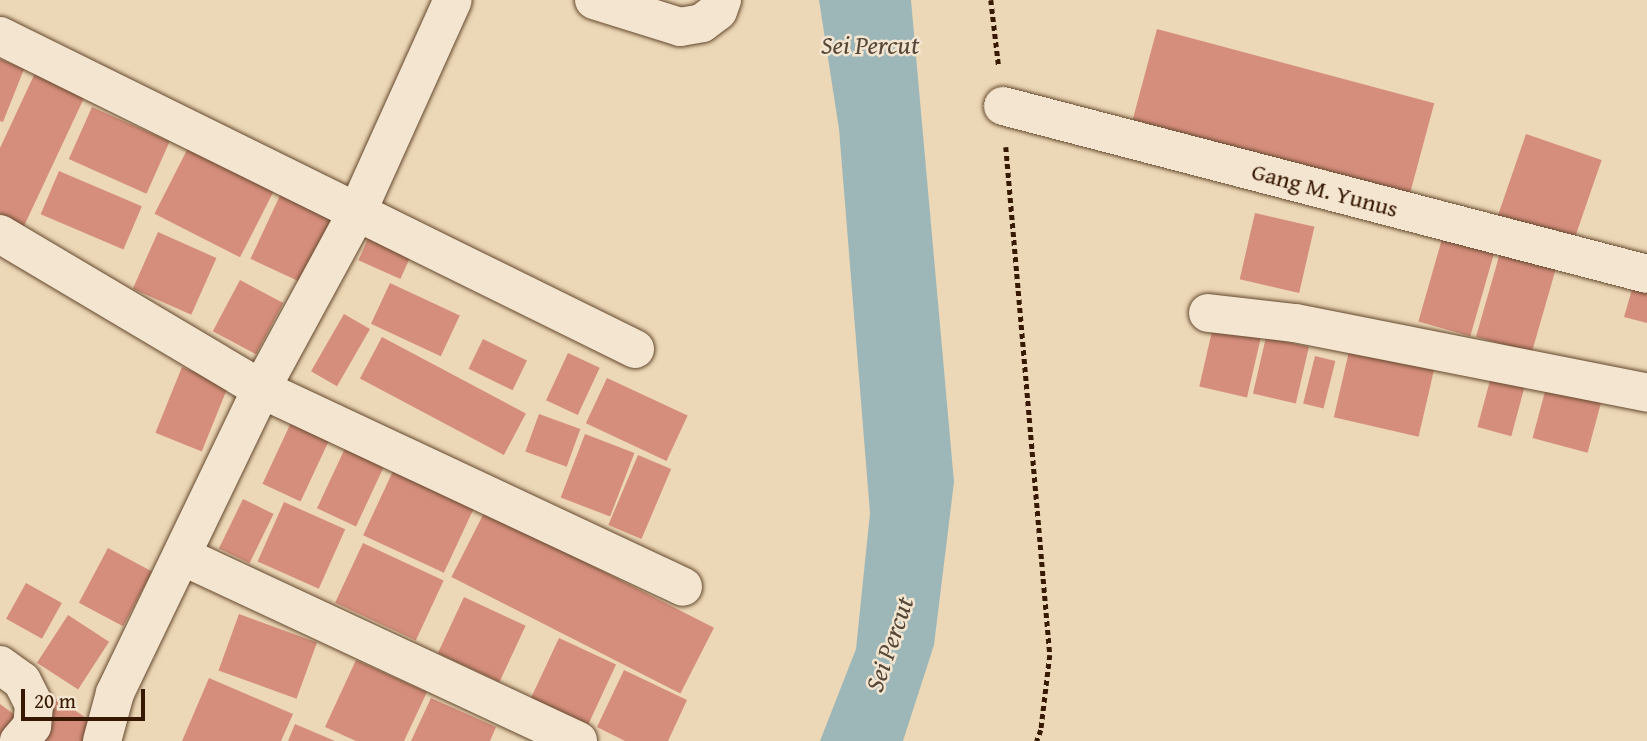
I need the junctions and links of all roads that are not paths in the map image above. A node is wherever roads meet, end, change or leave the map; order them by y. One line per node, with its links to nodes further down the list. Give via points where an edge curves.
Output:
1 (453, 0): 6 (street)
2 (594, 0): 3 (street, via 680,27 702,23 718,11)
3 (722, 0)
4 (0, 36): 6 (street)
5 (1003, 106): 8 (street, Gang M. Yunus)
6 (358, 210): 10 (street); 11 (street)
7 (0, 234): 11 (street)
8 (1647, 274)
9 (1208, 313): 12 (street, via 1295,323)
10 (635, 349)
11 (261, 389): 13 (street); 14 (street)
12 (1647, 393)
13 (182, 556): 16 (street, via 115,693); 18 (street)
14 (683, 587)
15 (0, 666): 17 (street, via 22,681 34,705 32,726)
16 (112, 737)
17 (19, 741)
18 (578, 741)

